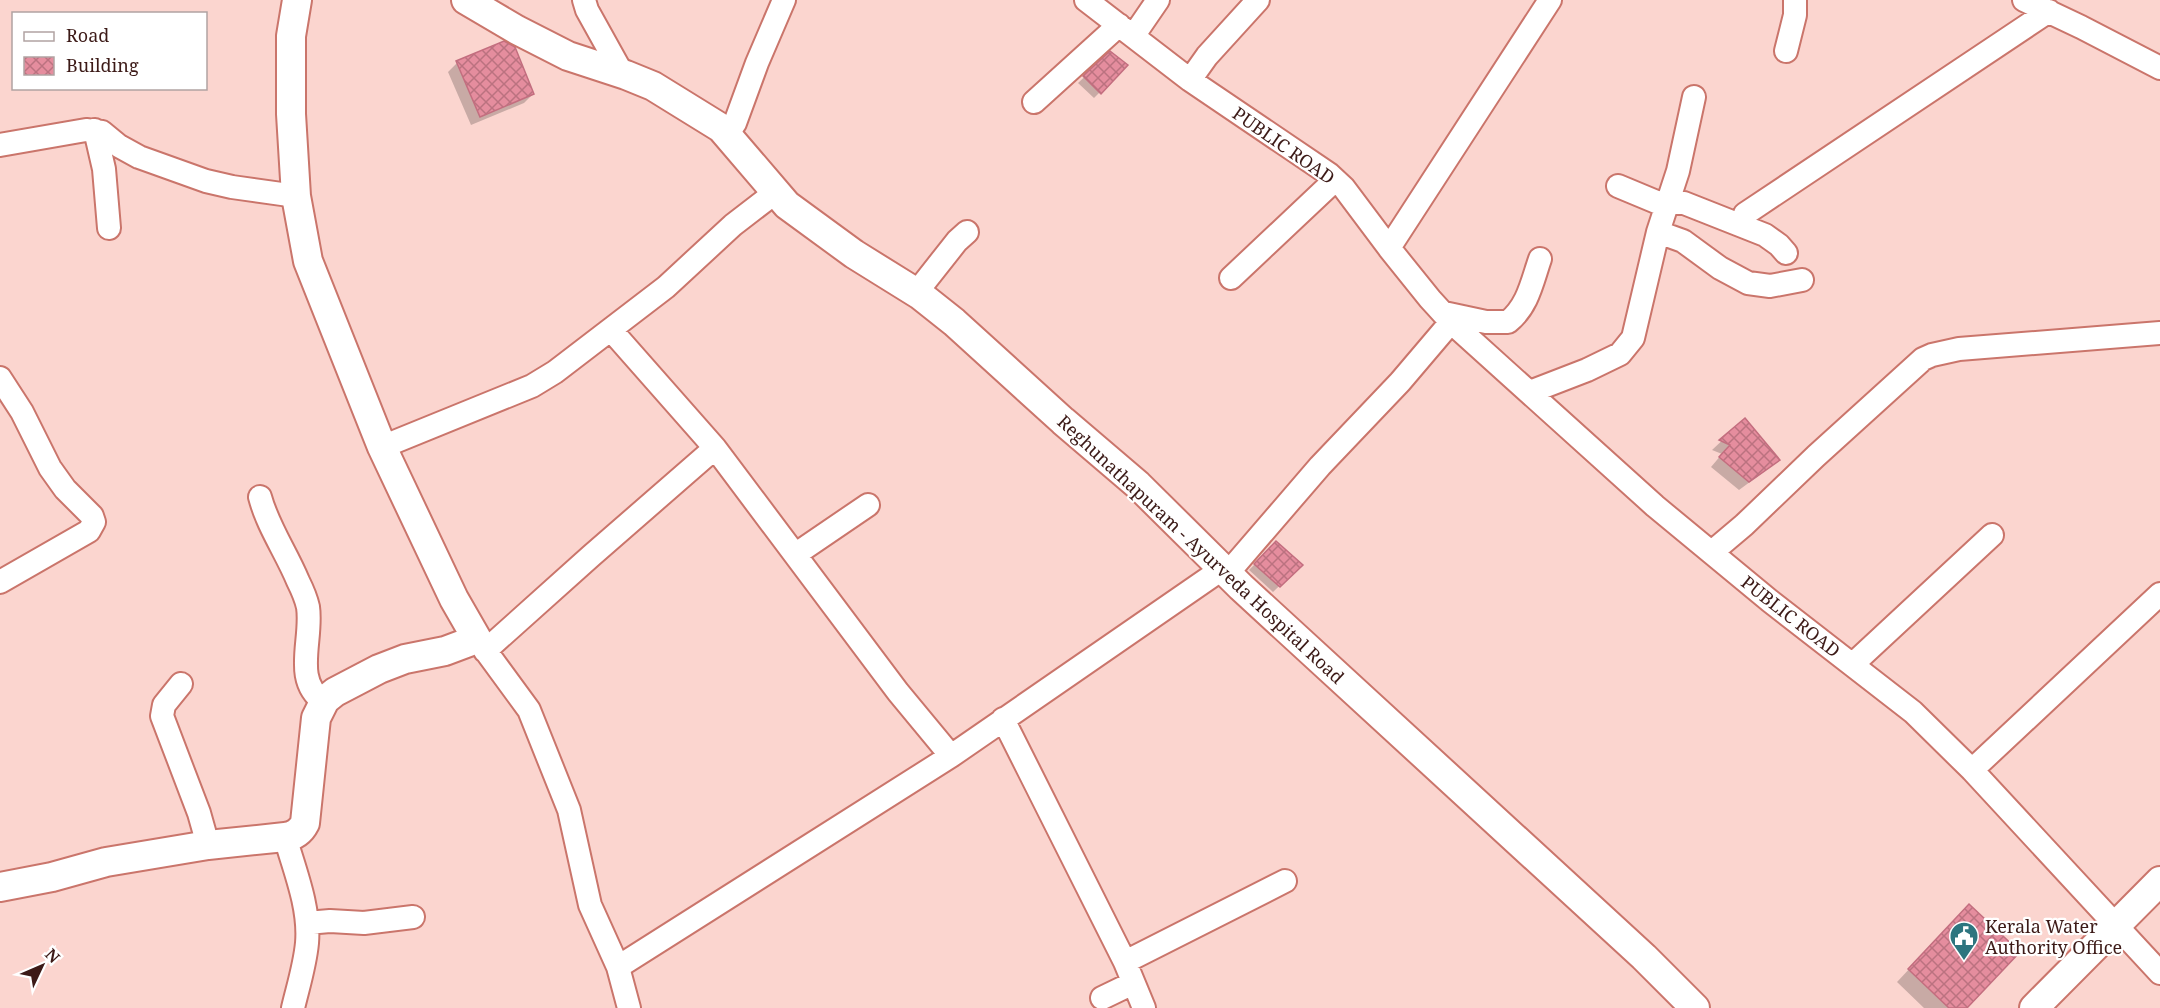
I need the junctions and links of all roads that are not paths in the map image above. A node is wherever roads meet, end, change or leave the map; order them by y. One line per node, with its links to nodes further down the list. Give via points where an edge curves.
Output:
1 (297, 0): 26 (main road, via 291,36)
2 (466, 0): 16 (main road, Reghunathapuram - Ayurveda Hospital Road, via 568,56)
3 (584, 0): 16 (street)
4 (784, 0): 21 (street)
5 (1086, 0): 13 (street, PUBLIC ROAD)
6 (1144, 0): 13 (street)
7 (1158, 0): 13 (street)
8 (1258, 0): 17 (street)
9 (1550, 0): 32 (street)
10 (1795, 0): 14 (street)
11 (2024, 0): 12 (street)
12 (2049, 11): 15 (street); 28 (street)
13 (1126, 30): 17 (street, PUBLIC ROAD); 19 (street)
14 (1786, 51)
15 (2160, 68)
16 (622, 73): 21 (main road, Reghunathapuram - Ayurveda Hospital Road, via 692,108)
17 (1190, 80): 23 (street, PUBLIC ROAD)
18 (1694, 97): 27 (street, via 1678,171)
19 (1034, 102)
20 (95, 130): 22 (street); 26 (street, via 139,157 206,180); 29 (street, via 104,169)
21 (728, 135): 25 (main road, Reghunathapuram - Ayurveda Hospital Road)
22 (0, 145)
23 (1335, 180): 32 (street, PUBLIC ROAD); 35 (street)
24 (1618, 186): 27 (street)
25 (776, 192): 37 (main road, Reghunathapuram - Ayurveda Hospital Road, via 787,205 854,254); 39 (street)
26 (296, 196): 43 (main road, via 308,261)
27 (1666, 204): 31 (street); 33 (street, via 1684,203 1765,235)
28 (1745, 214)
29 (109, 228)
30 (967, 231): 37 (street)
31 (1659, 232): 36 (street, via 1683,241 1748,283 1770,286); 42 (street, via 1633,338 1627,347 1587,370)
32 (1389, 248): 38 (street, PUBLIC ROAD)
33 (1786, 253)
34 (1540, 259): 38 (street, via 1526,301 1508,322)
35 (1231, 278)
36 (1802, 280)
37 (916, 293): 50 (main road, Reghunathapuram - Ayurveda Hospital Road, via 1138,485)
38 (1448, 318): 42 (street, PUBLIC ROAD); 50 (street, via 1400,382)
39 (611, 330): 43 (street, via 532,386); 44 (street)
40 (2160, 333): 48 (street, via 1932,354)
41 (0, 378): 51 (street, via 50,468 94,522 89,531)
42 (1530, 392): 48 (street, PUBLIC ROAD, via 1655,506)
43 (382, 447): 53 (main road, via 454,599)
44 (715, 448): 49 (street); 53 (street)
45 (260, 497): 56 (street, via 269,525 307,601 306,676 312,690)
46 (868, 505): 49 (street)
47 (1992, 535): 54 (street)
48 (1712, 552): 54 (street, PUBLIC ROAD)
49 (796, 554): 58 (street, via 898,692)
50 (1225, 572): 57 (street); 75 (main road, Reghunathapuram - Ayurveda Hospital Road)
51 (0, 582)
52 (2160, 594): 59 (street)
53 (481, 645): 56 (main road, via 405,659 335,692); 68 (street, via 529,710 569,810 590,905)
54 (1853, 664): 59 (street, PUBLIC ROAD, via 1912,712)
55 (181, 684): 61 (street, via 164,705 162,716)
56 (324, 702): 60 (main road, via 316,718 304,825)
57 (1004, 719): 58 (street); 69 (street)
58 (951, 756): 68 (street)
59 (1972, 770): 67 (street, PUBLIC ROAD)
60 (285, 837): 61 (main road); 66 (street)
61 (208, 845): 64 (main road, via 106,862)
62 (1285, 881): 69 (street)
63 (2160, 881): 67 (main road)
64 (0, 887)
65 (413, 917): 66 (street, via 364,923)
66 (306, 923): 72 (street, via 307,946)
67 (2115, 926): 70 (street, PUBLIC ROAD); 76 (main road)
68 (618, 967): 73 (street)
69 (1129, 973): 71 (street); 74 (street)
70 (2160, 973)
71 (1102, 998)
72 (293, 1008)
73 (628, 1008)
74 (1144, 1008)
75 (1695, 1008)
76 (2034, 1008)

